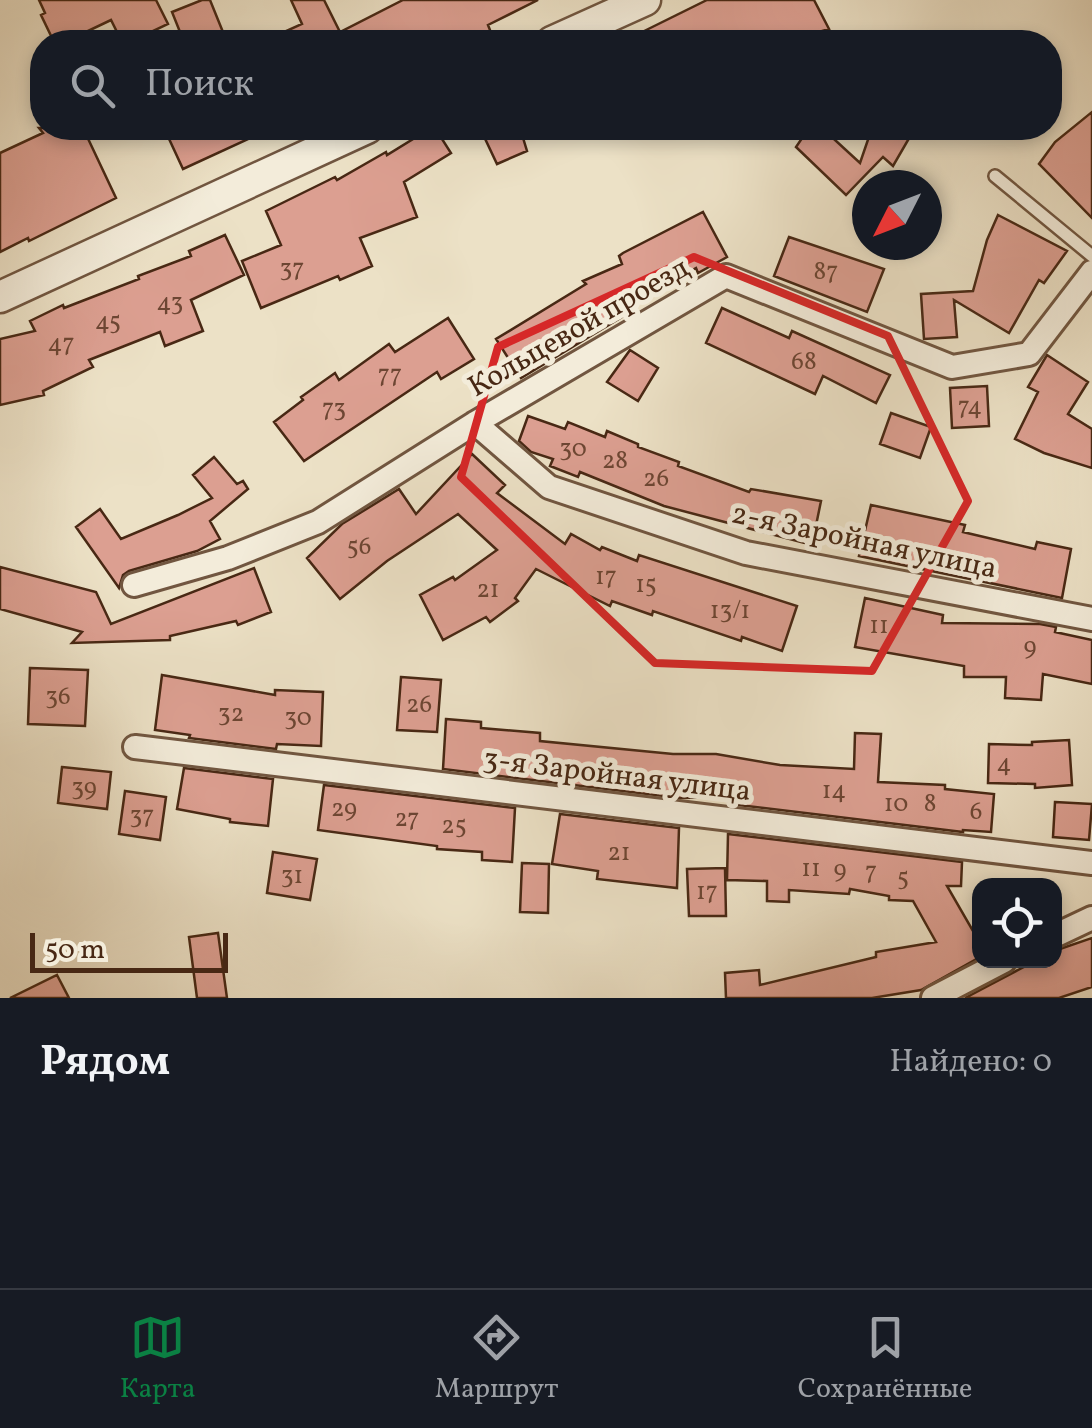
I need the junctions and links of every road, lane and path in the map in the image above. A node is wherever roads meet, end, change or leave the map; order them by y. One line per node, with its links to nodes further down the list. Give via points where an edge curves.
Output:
1 (645, 0): 2 (street)
2 (579, 30)
3 (341, 140): 7 (street)
4 (995, 176): 5 (lane)
5 (1092, 256)
6 (1092, 272): 8 (street, Кольцевой проезд, via 1029,354 952,367 726,276)
7 (0, 297)
8 (475, 423): 9 (street, Кольцевой проезд, via 318,522); 10 (street, 2-я Заройная улица, via 548,487 746,553)
9 (134, 585)
10 (1092, 619)
11 (135, 747): 12 (street, 3-я Заройная улица)
12 (1092, 862)
13 (1092, 918): 14 (street)
14 (1062, 932)
15 (989, 968): 16 (street)
16 (933, 998)

